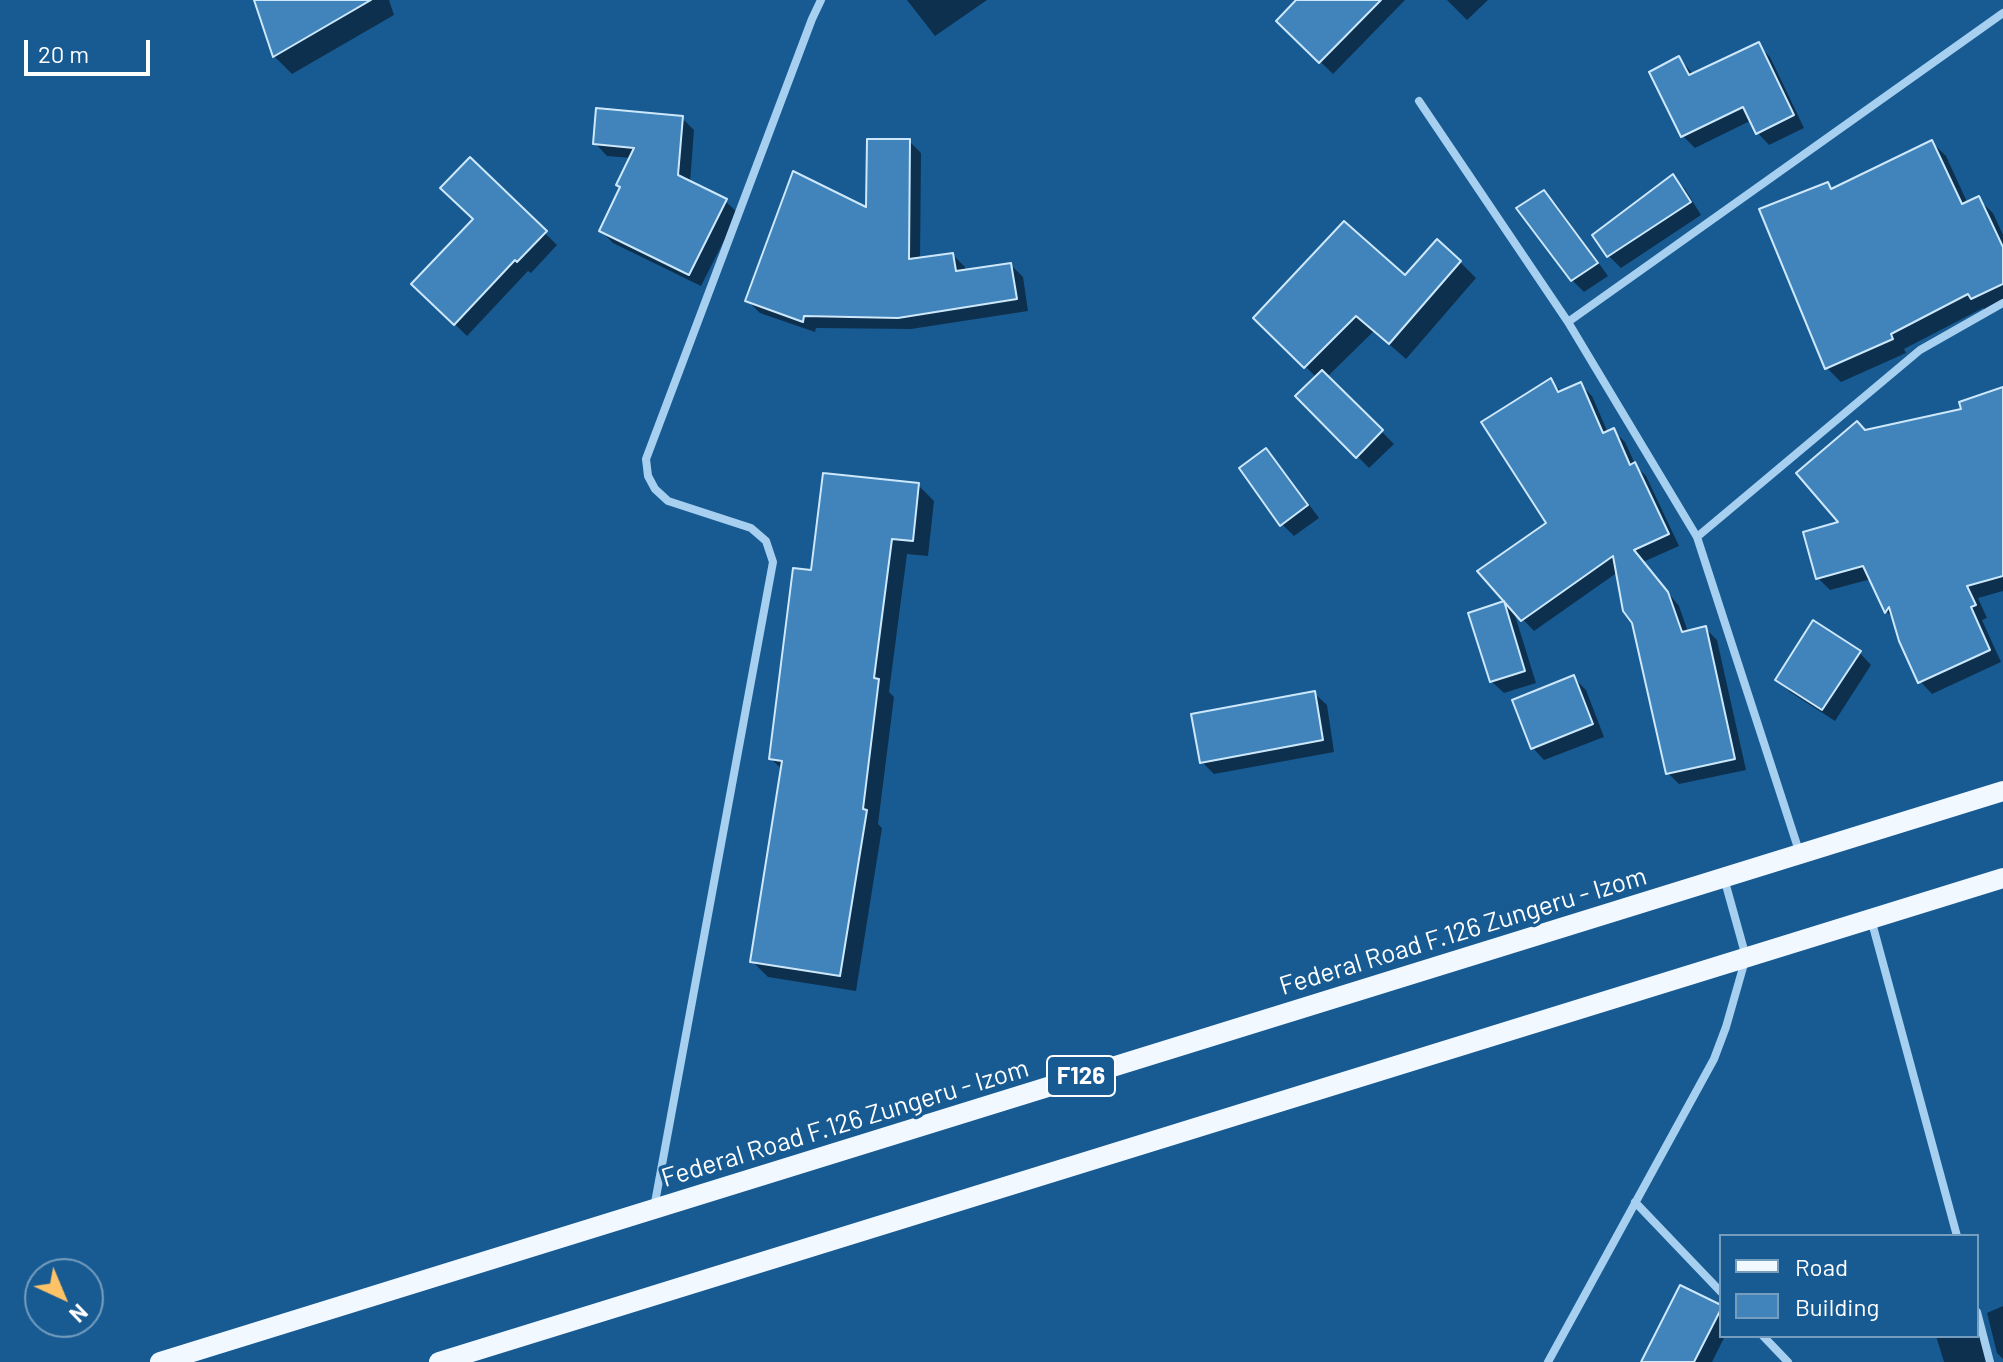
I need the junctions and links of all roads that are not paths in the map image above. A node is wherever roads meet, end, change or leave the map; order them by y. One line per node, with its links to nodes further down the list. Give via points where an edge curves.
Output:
1 (821, 0): 14 (street, via 646,459 648,476 668,501 751,528 766,541 773,562)
2 (2003, 13): 5 (street)
3 (1419, 101): 5 (street)
4 (2003, 303): 6 (street, via 1920,350)
5 (1568, 322): 6 (street)
6 (1697, 537): 8 (street)
7 (2003, 791): 8 (main road, Federal Road F.126 Zungeru - Izom / F126)
8 (1799, 854): 9 (main road, Federal Road F.126 Zungeru - Izom / F126)
9 (1724, 877): 12 (street); 14 (main road, Federal Road F.126 Zungeru - Izom / F126)
10 (2003, 878): 11 (main road)
11 (1871, 918): 12 (main road); 15 (street)
12 (1746, 957): 13 (street, via 1714,1059); 20 (main road)
13 (1635, 1202): 16 (street); 21 (street)
14 (654, 1209): 19 (main road, Federal Road F.126 Zungeru - Izom / F126)
15 (1956, 1234)
16 (1719, 1290)
17 (1979, 1320): 23 (street)
18 (1765, 1338): 22 (street)
19 (160, 1362)
20 (439, 1362)
21 (1548, 1362)
22 (1788, 1362)
23 (1990, 1362)

